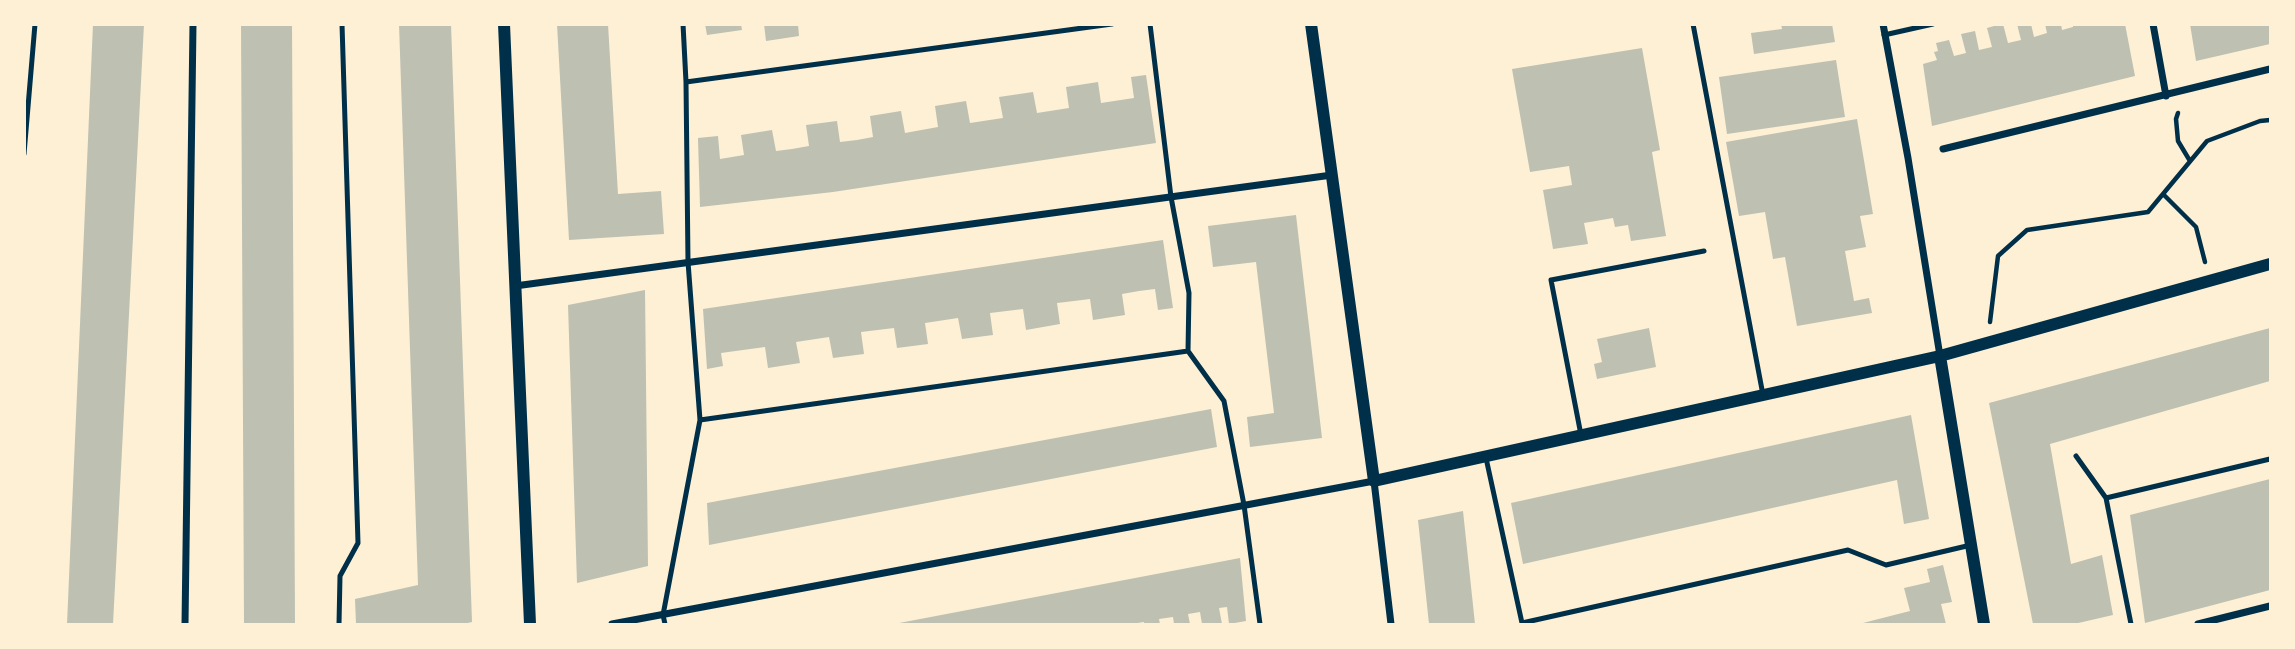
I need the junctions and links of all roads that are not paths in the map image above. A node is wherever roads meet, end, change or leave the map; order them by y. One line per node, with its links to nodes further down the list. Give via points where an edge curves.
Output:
1 (35, 24): 18 (lane)
2 (193, 24): 40 (street)
3 (342, 24): 41 (lane, via 358,543 340,576)
4 (503, 24): 24 (street)
5 (683, 24): 15 (lane)
6 (1112, 24): 15 (lane)
7 (1150, 24): 20 (lane)
8 (1311, 24): 19 (street)
9 (1693, 24): 27 (lane)
10 (1883, 24): 13 (street)
11 (1933, 24): 13 (lane)
12 (2153, 24): 16 (street)
13 (1884, 35): 26 (street)
14 (2270, 69): 16 (street)
15 (686, 82): 22 (lane)
16 (2166, 96): 17 (street)
17 (1943, 149)
18 (24, 154)
19 (1333, 175): 20 (street); 33 (street)
20 (1171, 197): 22 (street); 25 (lane, via 1189,293)
21 (1704, 251): 29 (lane, via 1551,280)
22 (688, 262): 24 (street); 28 (lane)
23 (2270, 264): 26 (street)
24 (514, 286): 42 (street)
25 (1188, 351): 28 (lane); 35 (lane, via 1224,401)
26 (1940, 356): 27 (street); 36 (street)
27 (1763, 395): 29 (street)
28 (700, 420): 38 (lane)
29 (1581, 435): 30 (street)
30 (1485, 456): 33 (street); 39 (lane)
31 (2076, 456): 34 (lane)
32 (2270, 459): 34 (lane)
33 (1374, 481): 35 (street); 46 (street)
34 (2106, 498): 48 (lane)
35 (1244, 505): 38 (street); 45 (lane)
36 (1971, 545): 39 (lane, via 1886,565 1849,550); 47 (street)
37 (2270, 606): 49 (street)
38 (663, 615): 43 (street); 44 (lane)
39 (1522, 624)
40 (185, 625)
41 (339, 625)
42 (530, 625)
43 (612, 625)
44 (665, 625)
45 (1260, 625)
46 (1391, 625)
47 (1984, 625)
48 (2131, 625)
49 (2198, 625)

